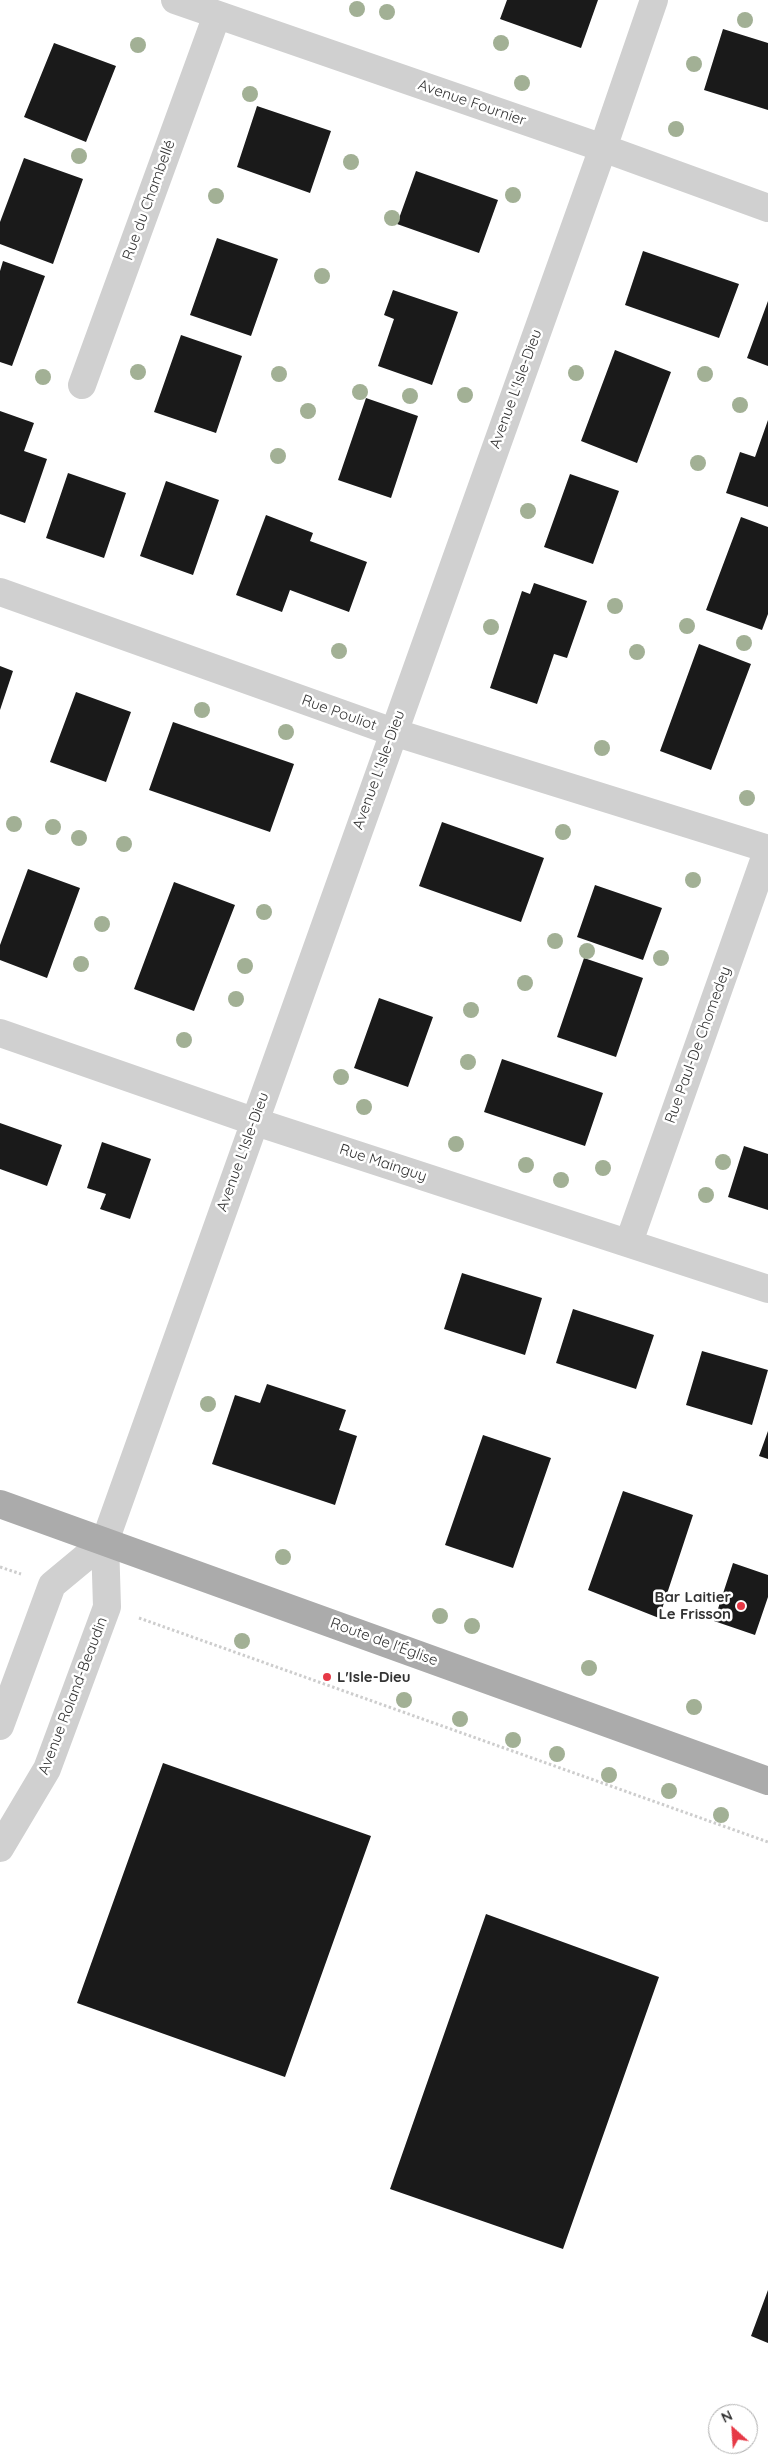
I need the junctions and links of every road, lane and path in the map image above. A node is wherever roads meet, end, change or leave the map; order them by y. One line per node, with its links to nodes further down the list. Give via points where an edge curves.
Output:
1 (175, 0): 3 (street, Avenue Fournier)
2 (654, 0): 4 (street, Avenue L'Isle-Dieu)
3 (217, 15): 4 (street, Avenue Fournier); 6 (street, Rue du Chambellé)
4 (603, 148): 5 (street, Avenue Fournier); 8 (street, Avenue L'Isle-Dieu)
5 (768, 208)
6 (82, 385)
7 (0, 592): 8 (street, Rue Pouliot)
8 (393, 732): 9 (street, Rue Pouliot); 11 (street, Avenue L'Isle-Dieu)
9 (768, 849): 12 (street, Rue Paul-De Chomedey)
10 (0, 1033): 11 (street, Rue Mainguy)
11 (253, 1122): 12 (street, Rue Mainguy); 15 (street, Avenue L'Isle-Dieu)
12 (629, 1242): 13 (street, Rue Mainguy)
13 (768, 1289)
14 (0, 1504): 15 (main road, Route de l'Église)
15 (105, 1541): 17 (street); 18 (street, Avenue Roland-Beaudin); 20 (main road, Route de l'Église)
16 (0, 1567): 17 (path)
17 (52, 1585): 19 (street)
18 (107, 1607): 21 (path); 22 (street, Avenue Roland-Beaudin, via 47,1769)
19 (0, 1726)
20 (768, 1781)
21 (768, 1842)
22 (0, 1848)

